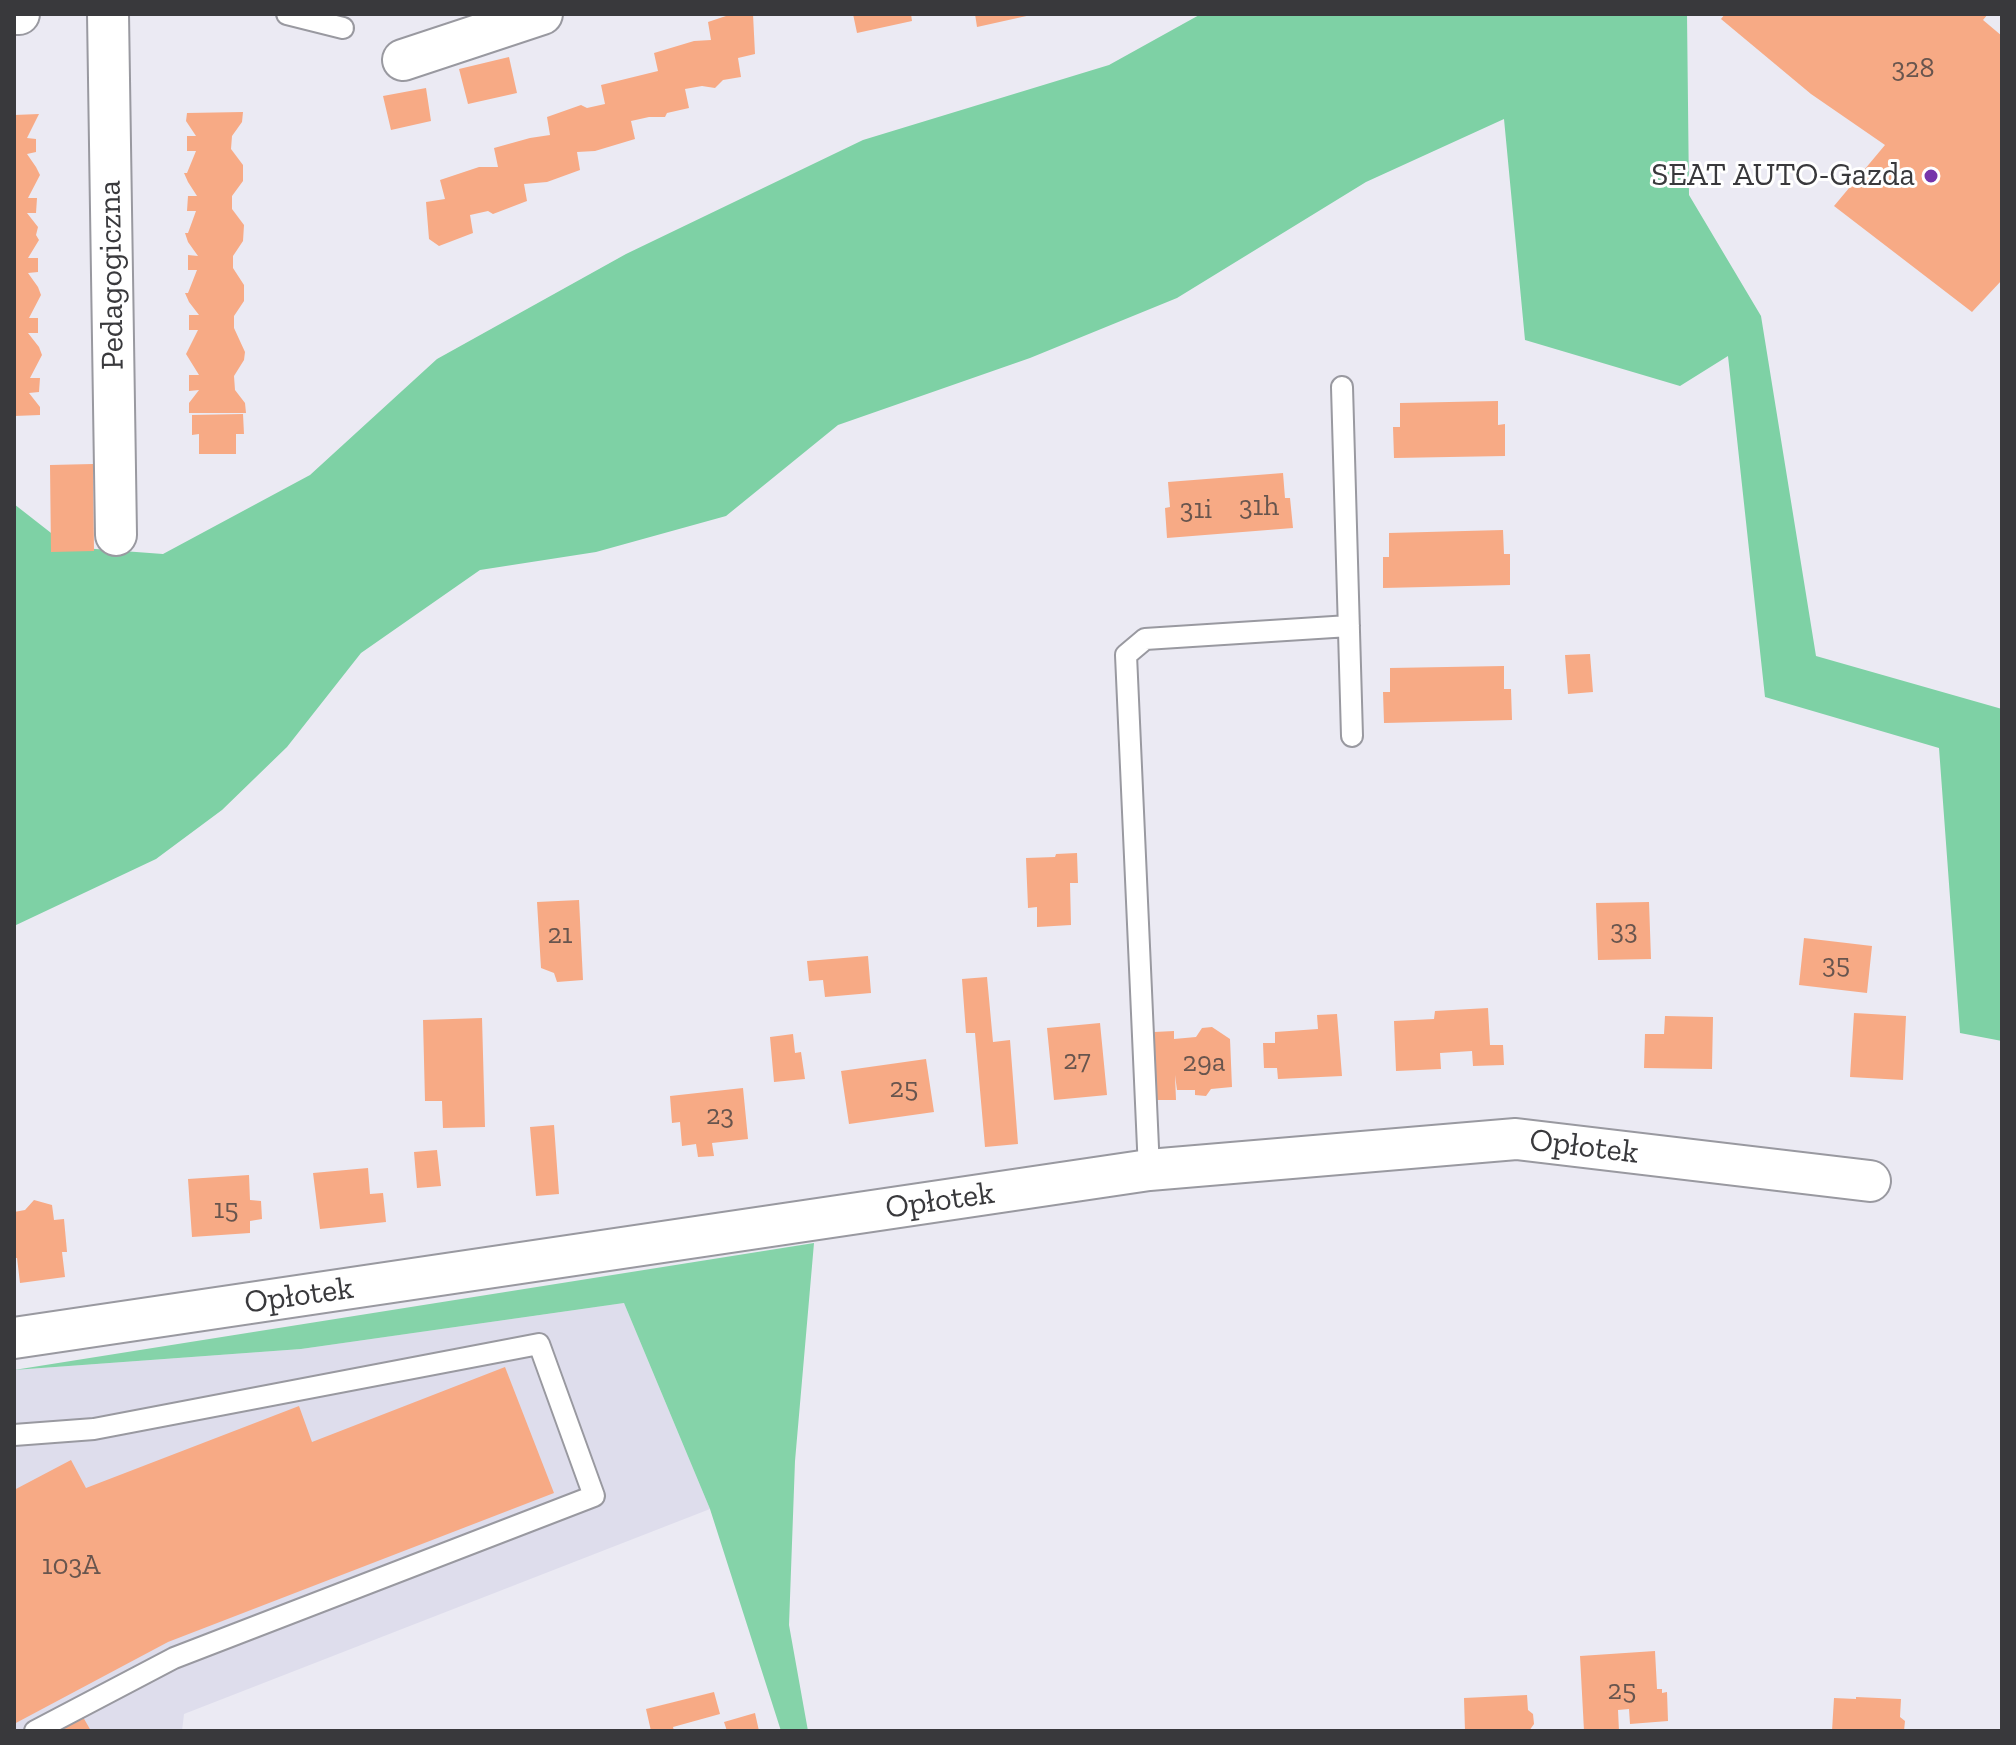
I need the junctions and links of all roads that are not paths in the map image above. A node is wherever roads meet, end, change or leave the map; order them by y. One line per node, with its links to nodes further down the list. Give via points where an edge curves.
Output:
1 (108, 14): 7 (street, Pedagogiczna)
2 (287, 14): 4 (lane)
3 (542, 14): 5 (street)
4 (343, 28)
5 (403, 60)
6 (1342, 387): 8 (lane)
7 (116, 535)
8 (1349, 626): 9 (lane); 10 (lane, via 1145,639 1126,655)
9 (1352, 736)
10 (1149, 1170): 11 (street, Opłotek, via 1516,1139); 12 (street, Opłotek)
11 (1870, 1181)
12 (14, 1338)
13 (14, 1435): 14 (lane, via 94,1429 539,1344 594,1496 174,1658)
14 (35, 1731)

